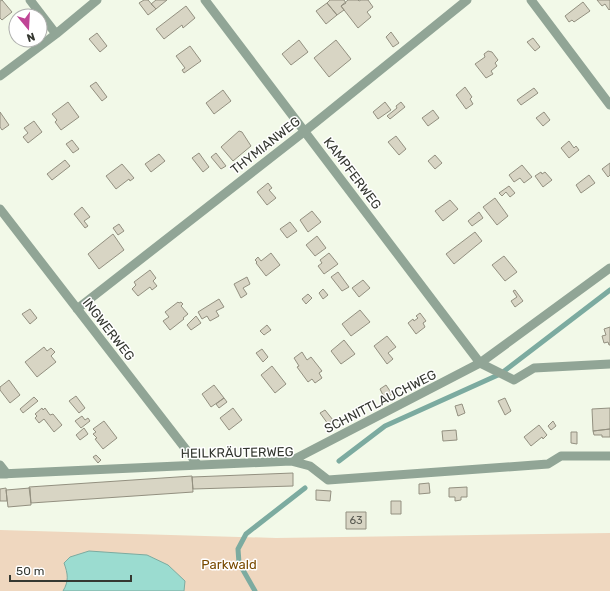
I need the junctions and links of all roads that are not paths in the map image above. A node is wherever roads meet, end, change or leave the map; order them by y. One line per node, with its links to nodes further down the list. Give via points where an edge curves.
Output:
1 (30, 0): 6 (lane)
2 (97, 0): 6 (lane)
3 (205, 0): 9 (lane, KAMPFERWEG)
4 (467, 0): 9 (lane, THYMIANWEG)
5 (531, 0): 8 (lane)
6 (56, 34): 7 (lane)
7 (0, 76)
8 (610, 105)
9 (305, 131): 12 (lane, THYMIANWEG); 13 (lane, KAMPFERWEG)
10 (0, 209): 12 (lane, INGWERWEG)
11 (610, 268): 13 (lane, SCHNITTLAUCHWEG)
12 (77, 309): 18 (lane, INGWERWEG)
13 (480, 363): 14 (lane, via 514,380 534,368); 16 (lane, SCHNITTLAUCHWEG)
14 (610, 364)
15 (610, 456): 16 (lane, HEILKRÄUTERWEG, via 561,456 548,464 328,480 310,466)
16 (291, 461): 18 (lane, HEILKRÄUTERWEG)
17 (0, 465): 19 (lane)
18 (198, 465): 19 (lane, HEILKRÄUTERWEG)
19 (4, 474)

